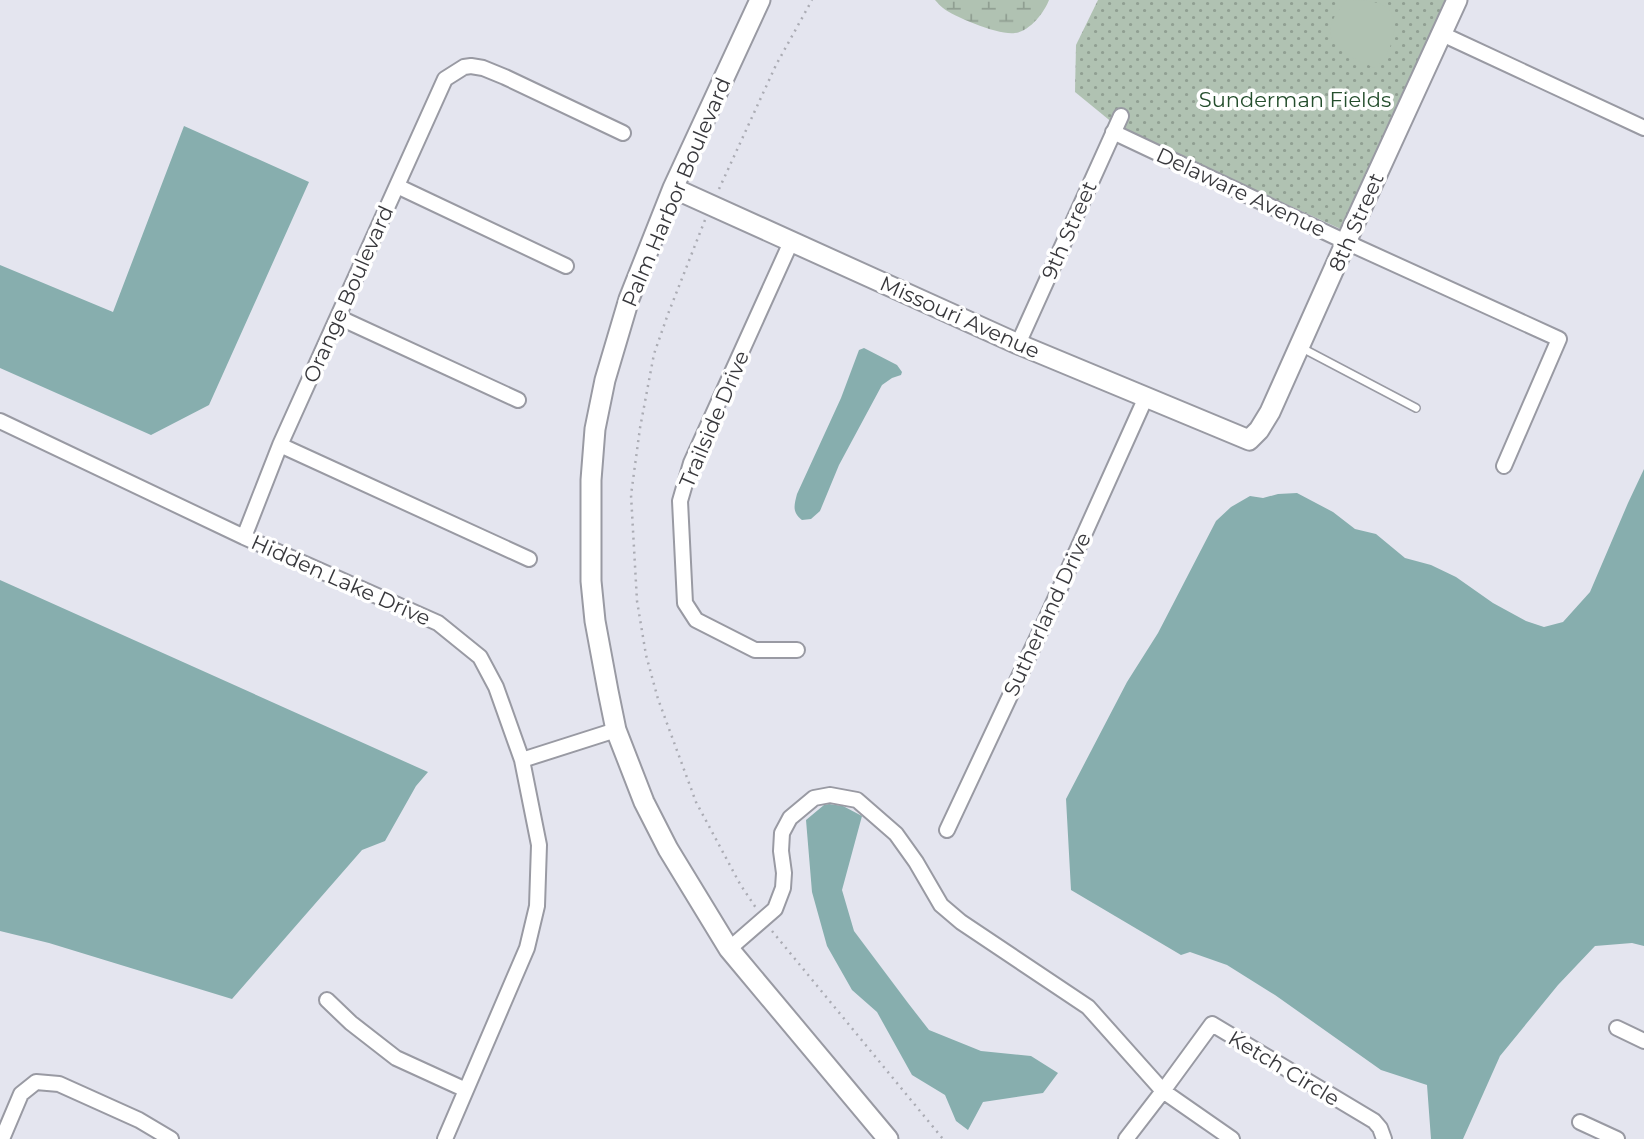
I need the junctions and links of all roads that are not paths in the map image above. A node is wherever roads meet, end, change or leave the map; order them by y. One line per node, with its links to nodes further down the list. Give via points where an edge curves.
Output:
1 (760, 0): 9 (main road, Palm Harbor Boulevard)
2 (1457, 0): 3 (main road, 8th Street)
3 (1442, 34): 5 (street); 11 (main road, 8th Street)
4 (1121, 116): 6 (street, 9th Street)
5 (1644, 128)
6 (1113, 132): 11 (street, Delaware Avenue); 14 (street, 9th Street)
7 (623, 133): 8 (street, Orange Boulevard, via 505,77 483,68 464,67 445,79)
8 (397, 186): 12 (street); 13 (street, Orange Boulevard)
9 (673, 188): 10 (main road, Missouri Avenue); 26 (main road, Palm Harbor Boulevard, via 629,299 596,429 591,480 592,581 595,621)
10 (791, 242): 14 (main road, Missouri Avenue); 25 (street, Trailside Drive, via 691,463 680,501 685,603 696,620 755,650)
11 (1346, 242): 15 (main road, 8th Street); 22 (street, Delaware Avenue, via 1559,339)
12 (566, 266)
13 (338, 317): 17 (street); 21 (street, Orange Boulevard)
14 (1018, 344): 16 (main road, Missouri Avenue)
15 (1299, 347): 18 (lane); 20 (main road, 8th Street, via 1270,412)
16 (1146, 397): 20 (main road, Missouri Avenue); 28 (street, Sutherland Drive)
17 (518, 400)
18 (1416, 408)
19 (0, 421): 23 (street, Hidden Lake Drive)
20 (1249, 440)
21 (279, 445): 23 (street, Orange Boulevard); 24 (street)
22 (1504, 466)
23 (244, 537): 27 (street, Hidden Lake Drive, via 438,624 459,640 480,657)
24 (529, 559)
25 (797, 650)
26 (617, 730): 27 (street); 29 (main road, Palm Harbor Boulevard, via 644,802 668,849)
27 (523, 760): 33 (street, Hidden Lake Drive, via 539,845 537,906 527,948)
28 (947, 830)
29 (729, 949): 34 (street, via 775,909 783,888 782,832 790,818 814,798 830,795 856,800 896,834 941,905 1088,1007); 39 (main road, Palm Harbor Boulevard)
30 (327, 1000): 33 (street, via 396,1058)
31 (1617, 1028): 32 (street)
32 (1644, 1041)
33 (466, 1090): 38 (street, Hidden Lake Drive)
34 (1163, 1091): 40 (street, Ketch Circle); 41 (street); 42 (street, Ketch Circle, via 1212,1024 1374,1121)
35 (1580, 1122): 43 (street)
36 (2, 1139): 37 (street, via 21,1094 36,1082 59,1084)
37 (171, 1139)
38 (445, 1139)
39 (888, 1139)
40 (1126, 1139)
41 (1232, 1139)
42 (1384, 1139)
43 (1617, 1139)

